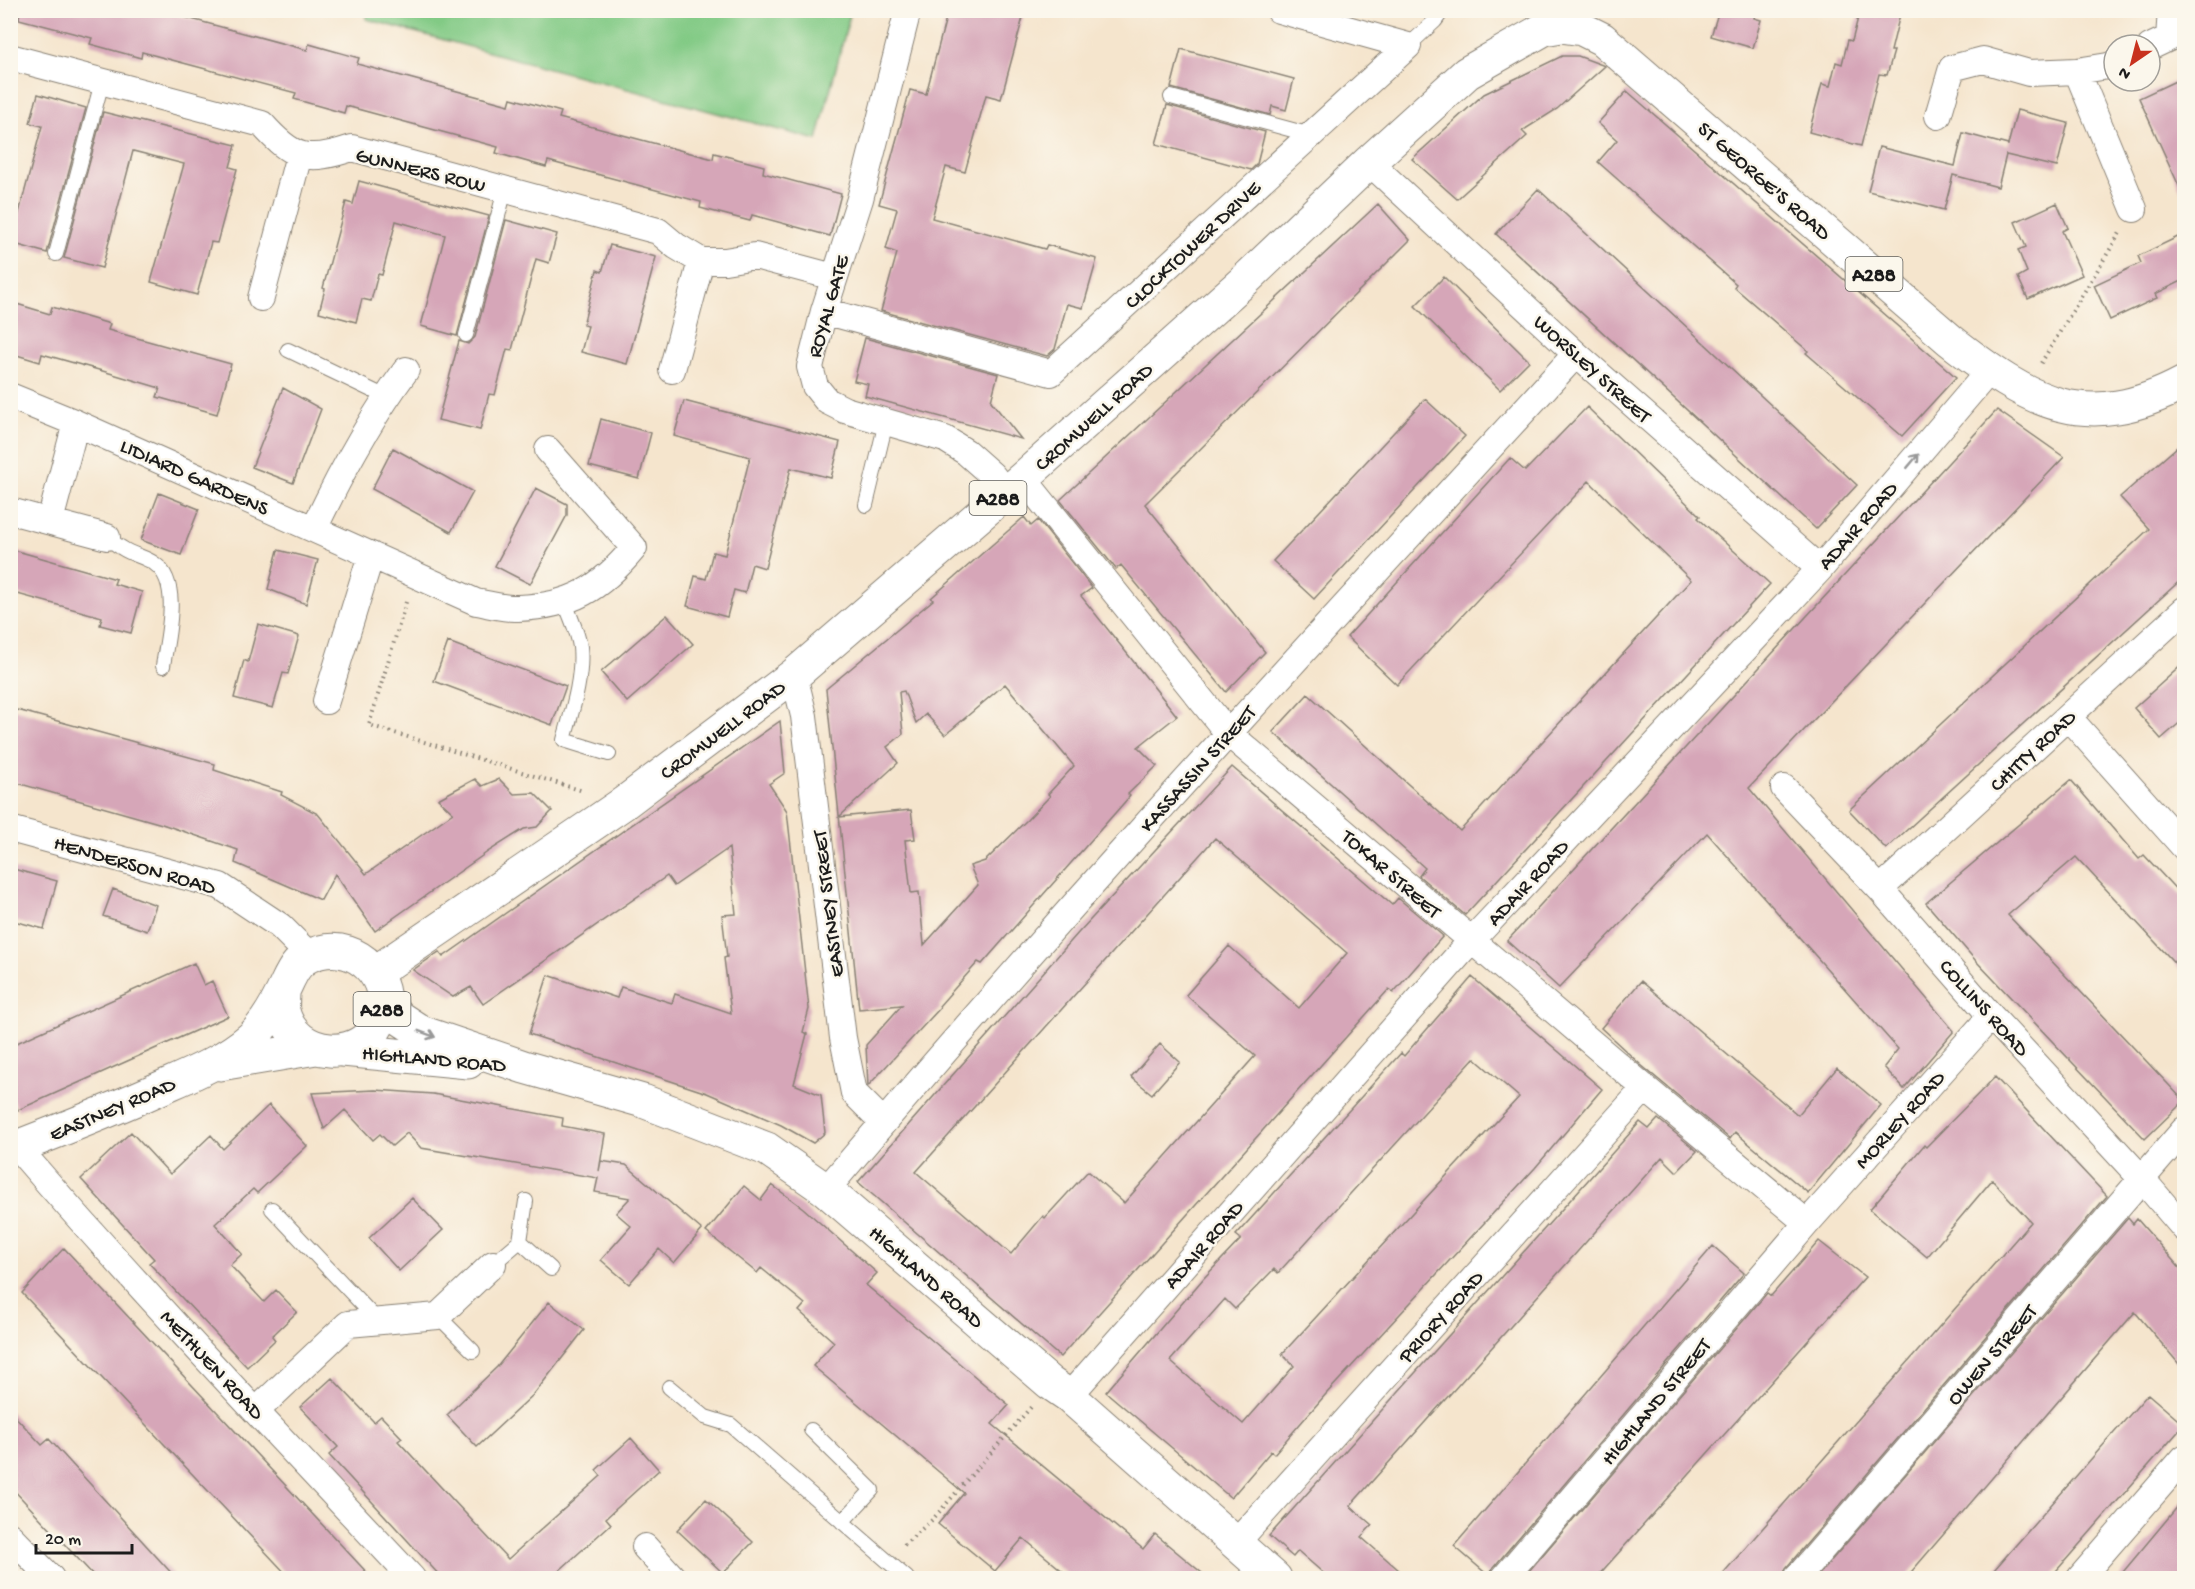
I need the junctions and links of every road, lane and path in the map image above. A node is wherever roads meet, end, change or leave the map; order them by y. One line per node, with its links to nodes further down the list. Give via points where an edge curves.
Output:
1 (908, 10): 21 (street, ROYAL GATE, via 860,198)
2 (1280, 10): 7 (street)
3 (1443, 10): 7 (lane)
4 (2170, 10): 6 (street, via 2169,38)
5 (1602, 39): 16 (main road, CROMWELL ROAD / A288, via 1582,29 1561,26 1528,37 1467,73); 29 (main road, ST GEORGE'S ROAD / A288)
6 (2162, 41)
7 (1408, 46): 14 (street, CLOCKTOWER DRIVE)
8 (10, 57): 11 (street)
9 (2102, 67): 10 (street)
10 (2077, 71): 13 (street, via 2029,74 1983,60 1952,68); 18 (street)
11 (102, 82): 15 (street, via 262,124 280,144); 19 (lane)
12 (1171, 97): 14 (lane)
13 (1938, 116)
14 (1311, 135): 23 (street, CLOCKTOWER DRIVE, via 1051,373)
15 (299, 155): 17 (street, GUNNERS ROW, via 326,157 351,148); 22 (street)
16 (1369, 162): 26 (street, WORSLEY STREET); 37 (main road, CROMWELL ROAD / A288, via 1244,281)
17 (505, 190): 20 (street, GUNNERS ROW, via 658,231); 24 (lane)
18 (2134, 209): 30 (path)
19 (56, 254)
20 (701, 261): 21 (street, via 754,256); 28 (street)
21 (834, 278): 23 (street, ROYAL GATE)
22 (261, 298)
23 (824, 311): 34 (street, ROYAL GATE, via 810,367 815,386 827,401)
24 (466, 335)
25 (288, 350): 33 (lane)
26 (1576, 354): 44 (street, WORSLEY STREET); 52 (street, KASSASSIN STREET)
27 (406, 370): 33 (street)
28 (672, 370)
29 (1989, 371): 30 (main road, ST GEORGE'S ROAD / A288); 44 (street, ADAIR ROAD, one-way to 29)
30 (2025, 392): 31 (main road, ST GEORGE'S ROAD / A288, via 2074,409 2131,404)
31 (2180, 392)
32 (10, 396): 35 (street, LIDIARD GARDENS)
33 (386, 397): 41 (street)
34 (886, 422): 37 (street, ROYAL GATE, via 945,439 992,475); 38 (lane)
35 (76, 423): 40 (street); 41 (street, LIDIARD GARDENS)
36 (548, 450): 46 (street, LIDIARD GARDENS, via 634,548 592,589)
37 (1014, 485): 49 (main road, CROMWELL ROAD / A288); 52 (street, TOKAR STREET)
38 (866, 505)
39 (10, 511): 40 (street)
40 (50, 521): 42 (street)
41 (314, 529): 43 (street, LIDIARD GARDENS)
42 (106, 537): 48 (lane, via 156,564 167,576 170,618)
43 (371, 555): 45 (street, LIDIARD GARDENS); 50 (street)
44 (1820, 569): 59 (street, ADAIR ROAD)
45 (414, 574): 46 (street, LIDIARD GARDENS, via 476,602 516,609); 55 (path, via 369,725)
46 (566, 602): 53 (lane, via 580,645 581,663 564,740)
47 (2184, 610): 51 (street, CHITTY ROAD)
48 (163, 666)
49 (794, 675): 55 (main road, CROMWELL ROAD / A288); 68 (street, EASTNEY STREET, via 804,716 843,1038 854,1093)
50 (326, 701)
51 (2068, 717): 57 (street); 58 (street, CHITTY ROAD)
52 (1228, 733): 59 (street, TOKAR STREET); 68 (street, KASSASSIN STREET)
53 (609, 754)
54 (1784, 788): 58 (street, COLLINS ROAD)
55 (624, 803): 61 (main road, CROMWELL ROAD / A288)
56 (10, 829): 60 (street, HENDERSON ROAD, via 219,886 280,926)
57 (2184, 847)
58 (1880, 890): 63 (street, COLLINS ROAD)
59 (1471, 941): 67 (street, TOKAR STREET); 84 (street, ADAIR ROAD)
60 (310, 956): 61 (main road, A288, via 337,950 354,955); 62 (main road, A288, via 291,972)
61 (379, 985): 64 (main road, A288, via 381,1016 373,1032 360,1044); 66 (main road, HIGHLAND ROAD, one-way to 66, via 398,1017 421,1032)
62 (283, 992): 64 (main road, via 283,1010 300,1040); 65 (main road, EASTNEY ROAD / A288, via 252,1037)
63 (1991, 1016): 71 (street, COLLINS ROAD); 75 (street, MORLEY ROAD)
64 (330, 1049): 65 (main road, EASTNEY ROAD / A288); 66 (main road, HIGHLAND ROAD)
65 (212, 1065): 70 (main road, EASTNEY ROAD / A288)
66 (524, 1066): 72 (main road, HIGHLAND ROAD, via 643,1101 767,1149)
67 (1645, 1088): 75 (street, TOKAR STREET); 90 (street, PRIORY ROAD)
68 (884, 1122): 72 (street, KASSASSIN STREET)
69 (2184, 1130): 71 (street, OWEN STREET)
70 (14, 1148): 85 (street, METHUEN ROAD)
71 (2142, 1179): 76 (street, COLLINS ROAD); 99 (street, OWEN STREET)
72 (826, 1190): 84 (main road, HIGHLAND ROAD)
73 (526, 1201): 77 (lane)
74 (272, 1209): 81 (lane)
75 (1807, 1223): 98 (street, HIGHLAND STREET)
76 (2184, 1228)
77 (520, 1241): 78 (lane); 79 (lane)
78 (493, 1264): 80 (street)
79 (551, 1269)
80 (438, 1316): 81 (street); 82 (lane)
81 (378, 1322): 85 (street, via 348,1324)
82 (473, 1351)
83 (669, 1387): 88 (lane, via 705,1417 731,1425)
84 (1059, 1389): 90 (main road, HIGHLAND ROAD); 92 (path, via 1012,1430 933,1519)
85 (256, 1412): 94 (street, METHUEN ROAD)
86 (811, 1431): 88 (lane, via 872,1490)
87 (2184, 1458): 100 (street)
88 (842, 1522): 92 (lane)
89 (10, 1536): 93 (street)
90 (1236, 1543): 97 (main road, HIGHLAND ROAD)
91 (645, 1547): 95 (street)
92 (886, 1561): 96 (lane)
93 (51, 1578)
94 (412, 1578)
95 (674, 1578)
96 (907, 1578)
97 (1275, 1578)
98 (1504, 1578)
99 (1797, 1578)
100 (2080, 1578)

